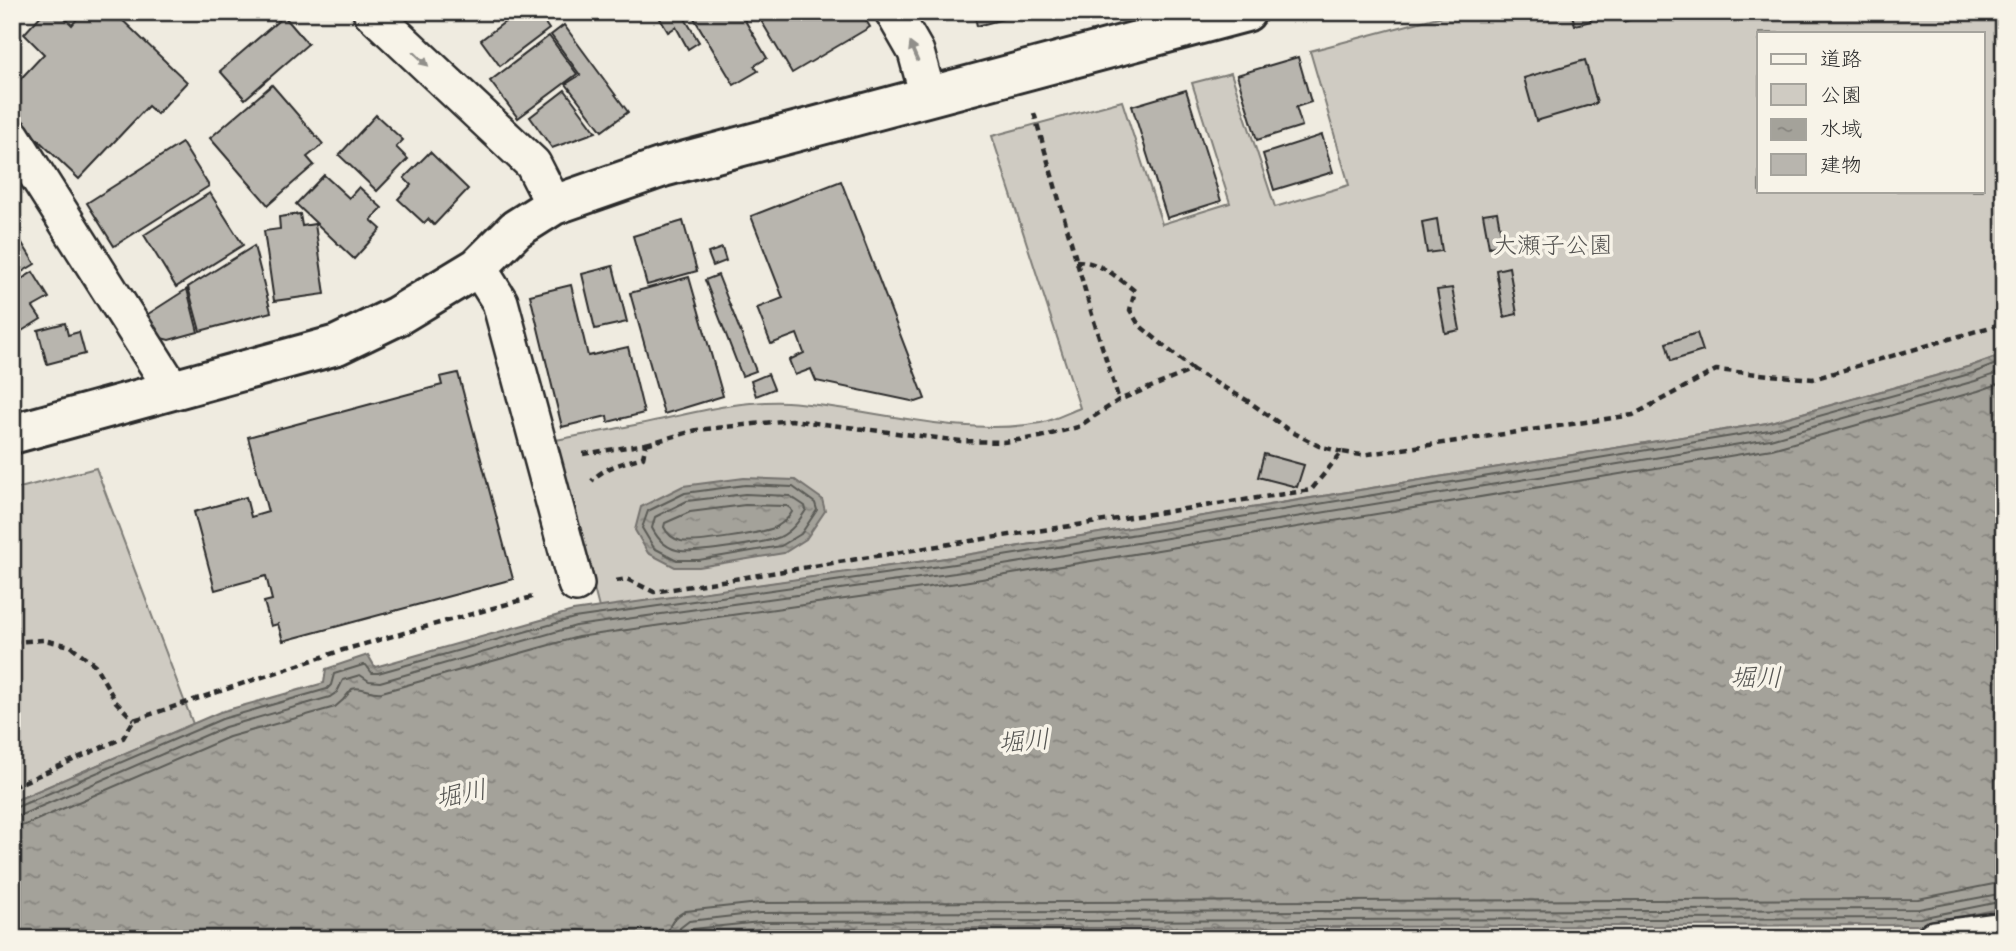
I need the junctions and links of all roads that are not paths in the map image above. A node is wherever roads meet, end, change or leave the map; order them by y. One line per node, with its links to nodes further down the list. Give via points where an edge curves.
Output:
1 (371, 12): 6 (street, one-way to 6, via 533,164)
2 (893, 12): 4 (street, one-way to 2, via 916,52)
3 (1245, 12): 4 (street)
4 (928, 96): 6 (street, via 663,167)
5 (12, 136): 8 (street)
6 (554, 205): 7 (street, via 516,229)
7 (478, 267): 8 (street, via 397,316 337,345); 10 (street, via 500,302)
8 (173, 390): 9 (street)
9 (12, 435)
10 (576, 584)
11 (2004, 930): 12 (street)
12 (1934, 939)

